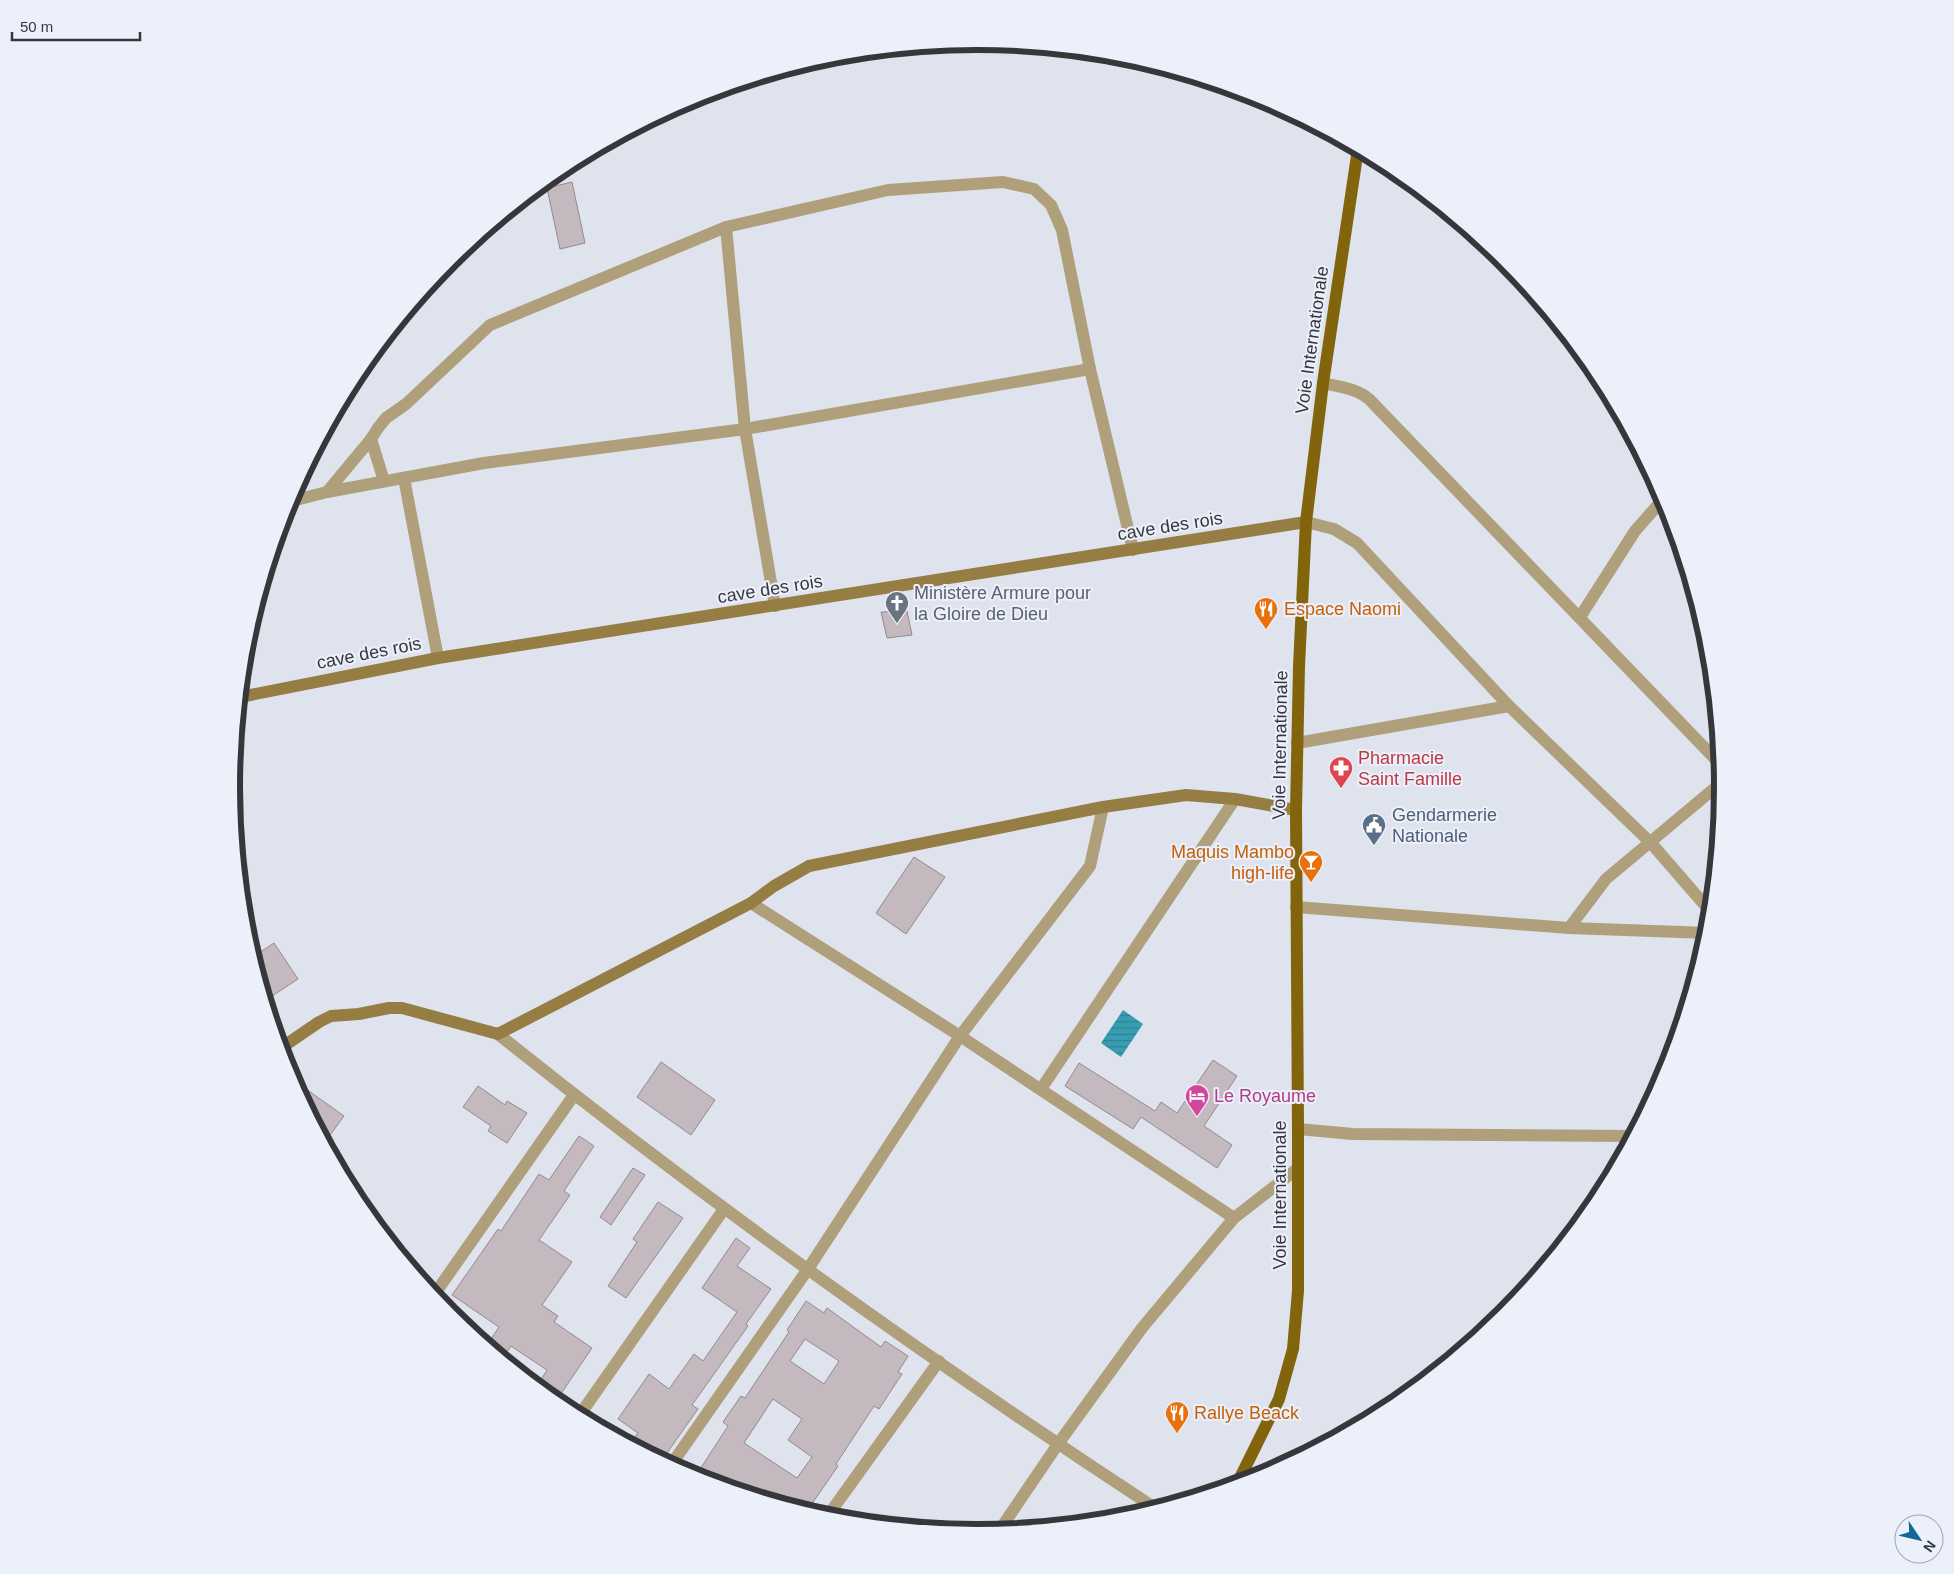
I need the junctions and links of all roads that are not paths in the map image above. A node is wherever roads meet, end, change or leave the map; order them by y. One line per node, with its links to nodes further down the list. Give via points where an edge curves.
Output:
1 (1357, 156): 4 (main road, Voie Internationale)
2 (726, 227): 3 (street, via 888,190 1003,182 1034,189 1051,205 1062,230); 5 (street); 6 (street, via 490,325 415,396 386,418)
3 (1090, 369): 5 (street); 13 (street)
4 (1323, 383): 12 (main road, Voie Internationale); 15 (street, via 1363,393)
5 (745, 429): 7 (street); 14 (street)
6 (371, 440): 8 (street); 9 (street)
7 (404, 478): 8 (street); 16 (street)
8 (384, 481): 9 (street)
9 (326, 492): 10 (street)
10 (299, 499)
11 (1658, 505): 15 (street, via 1635,530)
12 (1306, 522): 13 (street, cave des rois); 18 (street, via 1334,529 1357,542); 19 (main road, Voie Internationale)
13 (1134, 550): 14 (street, cave des rois)
14 (775, 606): 16 (street, cave des rois)
15 (1580, 617): 20 (street)
16 (438, 658): 17 (street, cave des rois)
17 (246, 696)
18 (1509, 706): 19 (street); 25 (street)
19 (1297, 743): 24 (main road, Voie Internationale)
20 (1713, 756)
21 (1714, 789): 25 (street)
22 (1235, 799): 23 (street, via 1186,795); 24 (street); 34 (street)
23 (1103, 807): 26 (street, via 809,866); 32 (street, via 1090,866)
24 (1296, 810): 28 (main road, Voie Internationale)
25 (1651, 843): 27 (street); 29 (street, via 1606,879)
26 (751, 903): 31 (street); 32 (street)
27 (1704, 905)
28 (1296, 907): 29 (street); 36 (main road, Voie Internationale)
29 (1569, 928): 30 (street)
30 (1700, 933)
31 (498, 1034): 33 (street, via 402,1008 389,1008 331,1016); 35 (street)
32 (960, 1036): 34 (street); 41 (street)
33 (287, 1044)
34 (1041, 1090): 40 (street)
35 (574, 1095): 39 (street); 42 (street)
36 (1298, 1129): 37 (street, via 1353,1134); 38 (main road, Voie Internationale)
37 (1626, 1136)
38 (1297, 1169): 40 (street); 47 (main road, Voie Internationale, via 1298,1291 1293,1348 1279,1399)
39 (724, 1209): 41 (street); 44 (street)
40 (1234, 1218): 45 (street, via 1142,1328)
41 (808, 1269): 43 (street); 46 (street)
42 (438, 1289)
43 (939, 1361): 45 (street); 49 (street)
44 (583, 1410)
45 (1058, 1444): 48 (street); 50 (street)
46 (675, 1459)
47 (1242, 1475)
48 (1148, 1504)
49 (832, 1510)
50 (1005, 1523)

